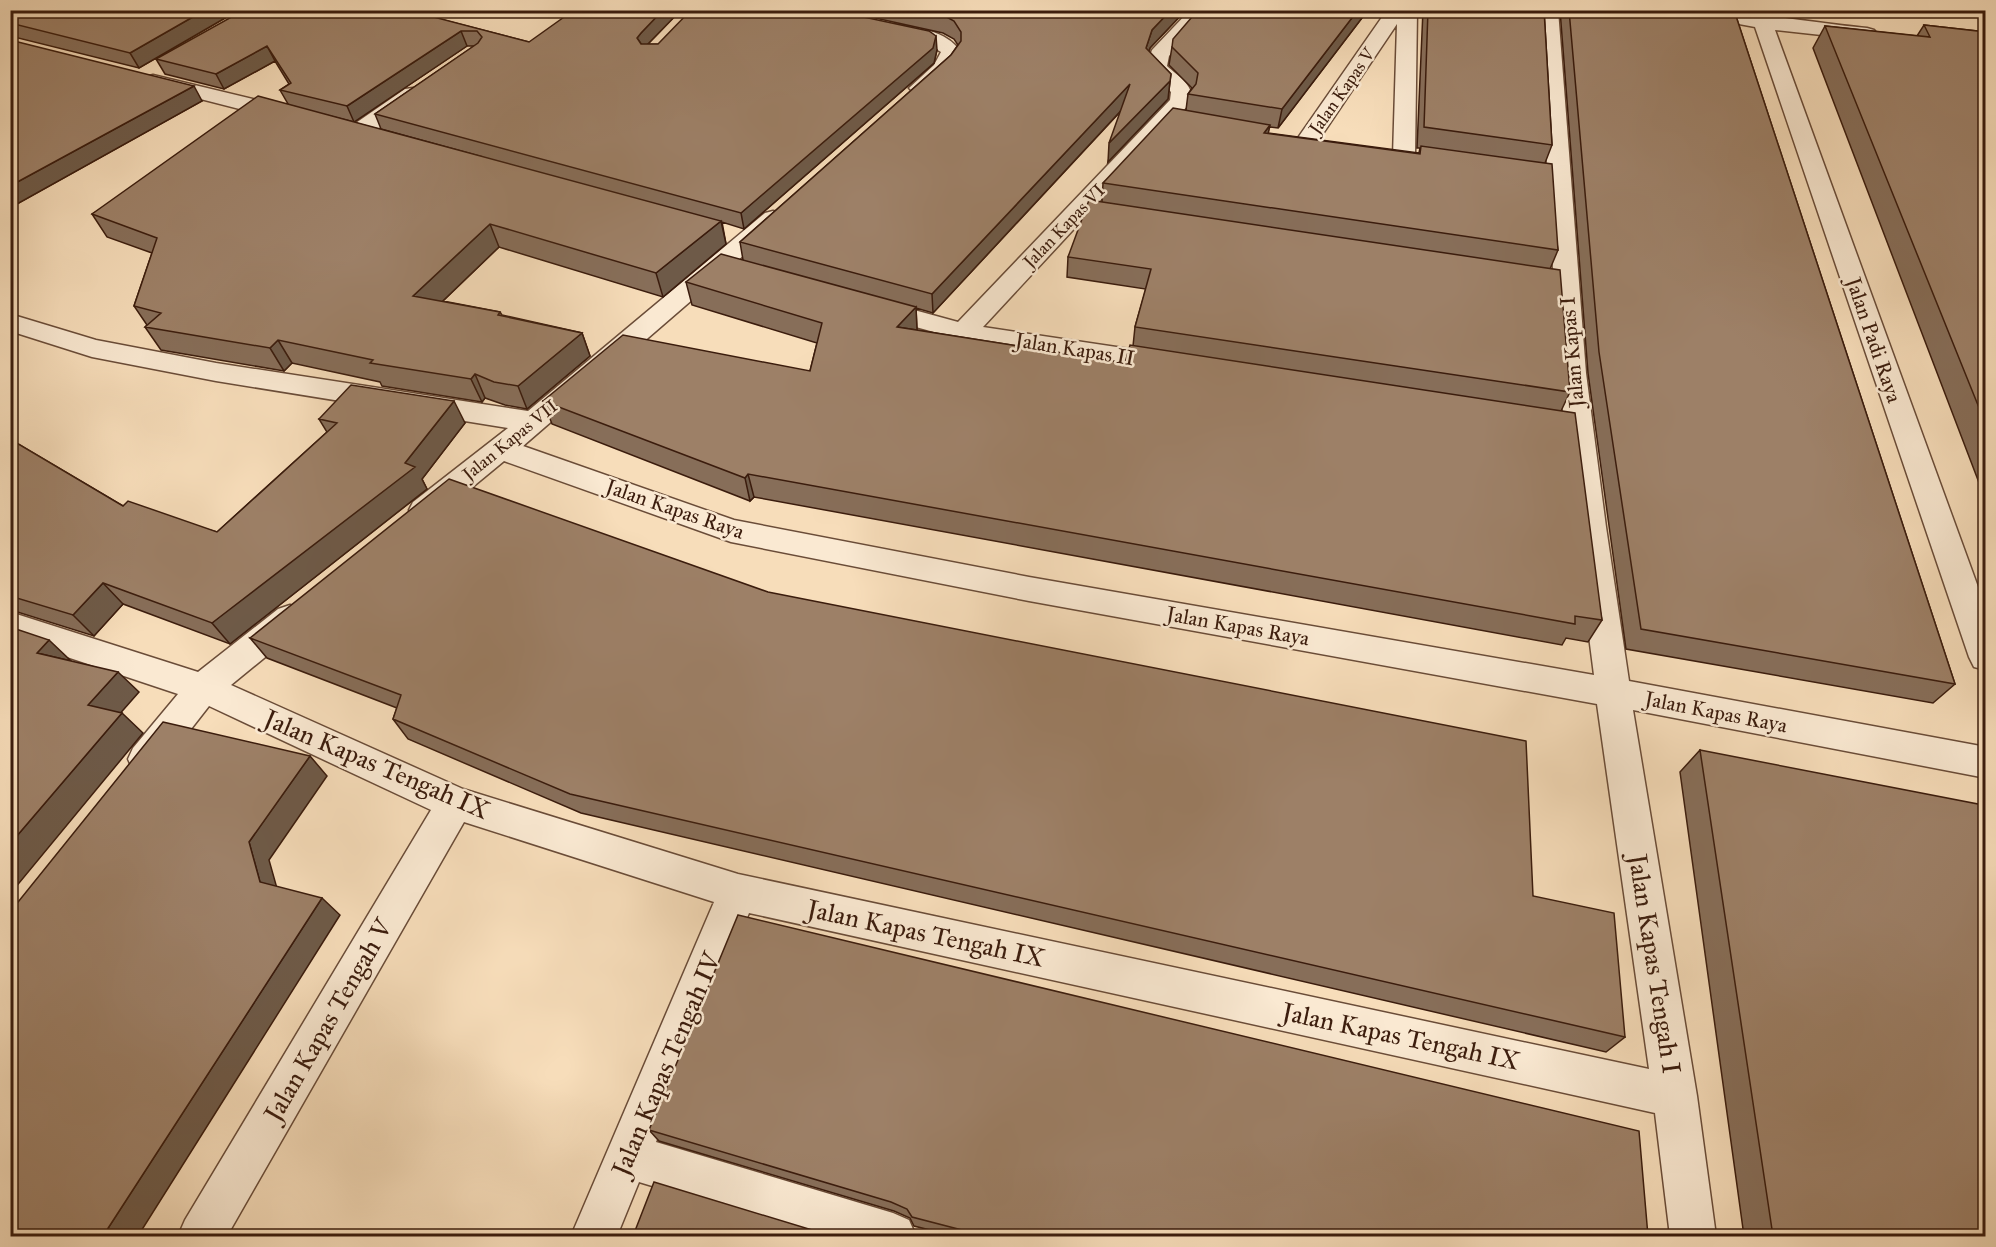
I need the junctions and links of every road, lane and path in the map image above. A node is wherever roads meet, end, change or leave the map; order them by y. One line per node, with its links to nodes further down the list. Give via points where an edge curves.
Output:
1 (1201, 10): 12 (street, Jalan Kapas VI, via 1155,62 1182,92 1181,101)
2 (1397, 10): 17 (street, Jalan Kapas V, via 1317,144)
3 (1407, 10): 19 (street, Jalan Kapas V, via 1393,155)
4 (1548, 10): 34 (street, Jalan Kapas I, via 1546,174 1567,424)
5 (1696, 10): 6 (street)
6 (1773, 17): 8 (street); 32 (street, Jalan Padi Raya)
7 (866, 24): 11 (street, via 936,39 951,52 943,68)
8 (1892, 36)
9 (159, 67): 13 (street, via 134,76)
10 (426, 85): 16 (street)
11 (899, 107)
12 (1167, 118): 14 (street); 21 (street, Jalan Kapas VI)
13 (312, 121)
14 (1190, 122)
15 (335, 127): 16 (street)
16 (358, 132): 18 (street)
17 (1283, 138)
18 (381, 139)
19 (1428, 159)
20 (793, 201): 27 (street, Jalan Kapas VII, via 737,237 733,268)
21 (1080, 209): 22 (street); 25 (street, Jalan Kapas VI)
22 (1151, 220)
23 (848, 300): 25 (street, Jalan Kapas II)
24 (10, 322): 27 (street, via 92,348 216,372)
25 (963, 332): 26 (street, Jalan Kapas II)
26 (1199, 368)
27 (534, 422): 28 (street, Jalan Kapas VII)
28 (501, 449): 29 (street, Jalan Kapas VII); 34 (street, Jalan Kapas Raya, via 731,531 1029,589)
29 (408, 523)
30 (305, 605): 33 (street)
31 (10, 625): 33 (street, Jalan Kapas Tengah IX)
32 (1986, 657)
33 (203, 688): 36 (street); 37 (street, Jalan Kapas Tengah IX)
34 (1612, 692): 35 (street, Jalan Kapas Raya); 39 (street, Jalan Kapas Tengah I)
35 (1986, 763)
36 (129, 780)
37 (454, 803): 38 (street, Jalan Kapas Tengah IX); 41 (street, Jalan Kapas Tengah V)
38 (738, 892): 39 (street, Jalan Kapas Tengah IX); 40 (street, Jalan Kapas Tengah IV)
39 (1676, 1096): 44 (street, Jalan Kapas Tengah I)
40 (628, 1156): 42 (street, Jalan Kapas Tengah IV); 43 (street)
41 (201, 1236)
42 (594, 1236)
43 (893, 1236)
44 (1693, 1236)

